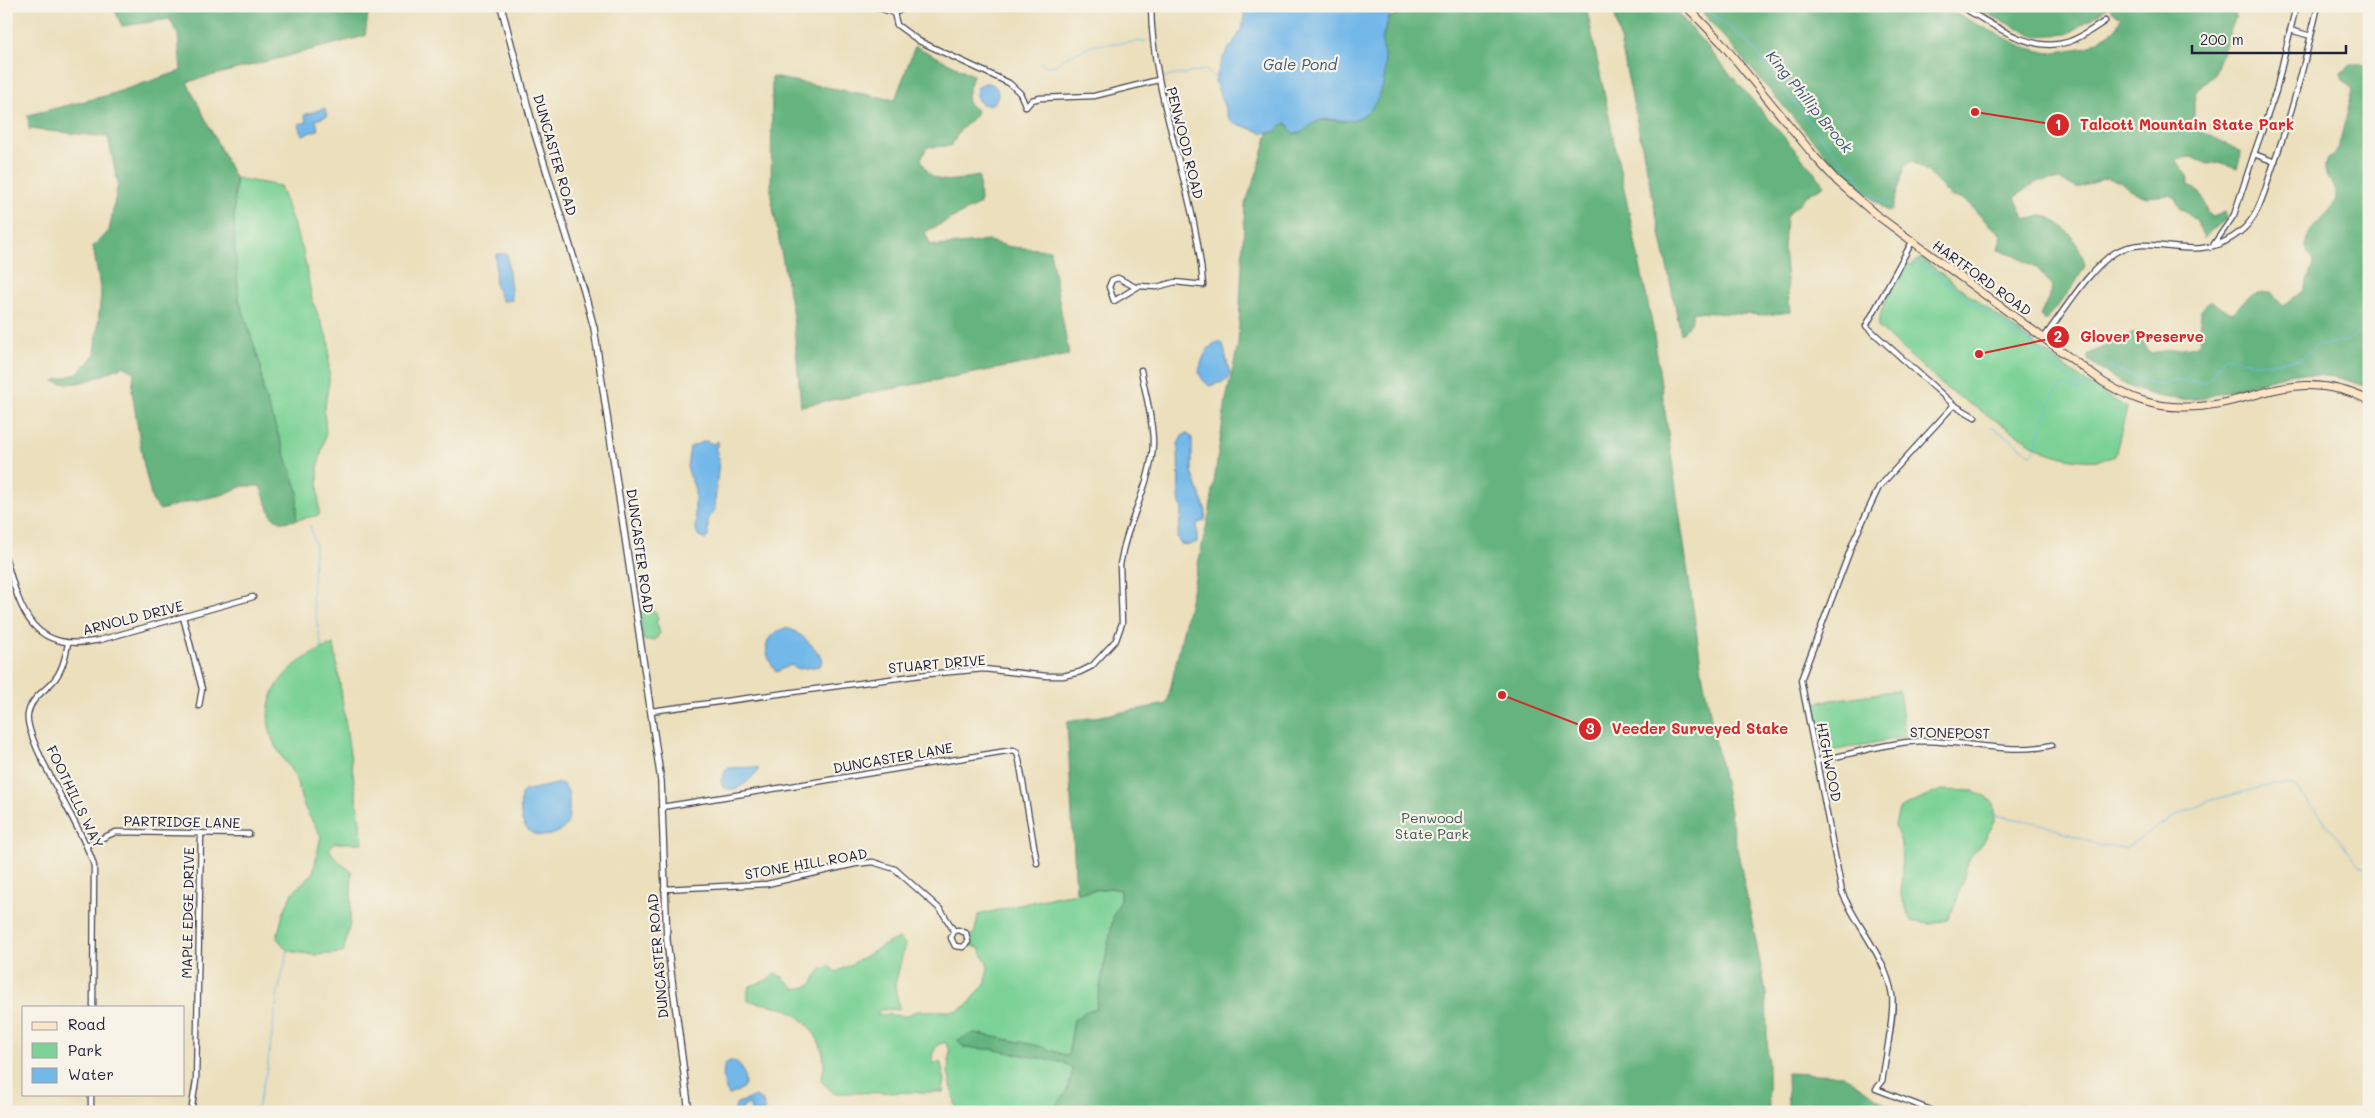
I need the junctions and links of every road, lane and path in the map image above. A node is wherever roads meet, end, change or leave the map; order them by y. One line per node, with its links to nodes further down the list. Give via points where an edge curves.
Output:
1 (500, 6): 29 (street, DUNCASTER ROAD, via 590,313)
2 (873, 6): 9 (street)
3 (909, 6): 9 (street)
4 (1151, 6): 13 (street, PENWOOD ROAD)
5 (1686, 6): 16 (main road, HARTFORD ROAD, via 1721,42 1820,163 1874,213)
6 (1960, 6): 10 (street, via 2015,36 2037,44 2069,42)
7 (2296, 6): 11 (street)
8 (2318, 6): 12 (street)
9 (894, 13): 13 (street, via 897,25 919,41 1010,83 1020,93 1026,107 1032,100 1040,98 1094,96)
10 (2105, 21)
11 (2290, 30): 12 (street); 14 (street, via 2276,91)
12 (2311, 36): 15 (street, via 2296,98)
13 (1158, 80): 18 (street, PENWOOD ROAD, via 1196,238 1202,285 1175,282 1157,287)
14 (2254, 154): 15 (street); 17 (street, via 2234,215)
15 (2275, 162): 17 (street, via 2251,221 2234,237)
16 (1912, 242): 19 (main road, HARTFORD ROAD); 22 (street, via 1866,326)
17 (2214, 244): 19 (street, via 2187,250 2145,244 2118,251 2097,268)
18 (1135, 287): 18 (street, via 1114,301 1109,287 1110,282 1118,278)
19 (2043, 339): 21 (main road, HARTFORD ROAD, via 2102,382 2150,404 2198,407 2302,385 2337,388)
20 (1141, 370): 29 (street, STUART DRIVE, via 1152,426 1150,464 1120,565 1122,623 1116,640 1092,666 1063,676 984,669 928,674)
21 (2369, 400)
22 (1954, 405): 23 (street); 31 (street, HIGHWOOD, via 1879,487 1845,564 1801,680)
23 (1975, 417)
24 (6, 559): 27 (street, ARNOLD DRIVE, via 19,606 27,618 46,635)
25 (254, 597): 26 (street, ARNOLD DRIVE)
26 (183, 617): 27 (street, ARNOLD DRIVE, via 100,640); 28 (street, via 202,689)
27 (68, 643): 35 (street, FOOTHILLS WAY, via 55,679 30,704 27,726)
28 (199, 706)
29 (651, 711): 32 (street, DUNCASTER ROAD)
30 (2052, 745): 31 (street, STONEPOST, via 2026,750 1913,742)
31 (1818, 761): 45 (street, HIGHWOOD, via 1842,892 1882,966 1892,994 1882,1082 1876,1089)
32 (662, 807): 36 (street, DUNCASTER LANE, via 1013,750 1019,760); 37 (street, DUNCASTER ROAD)
33 (201, 833): 34 (street, PARTRIDGE LANE); 35 (street, PARTRIDGE LANE, via 116,832); 43 (street, MAPLE EDGE DRIVE, via 197,1072)
34 (249, 834)
35 (87, 845): 39 (street, FOOTHILLS WAY, via 96,878)
36 (1038, 864)
37 (664, 889): 38 (street, STONE HILL ROAD, via 767,884 873,862 894,869 905,878 941,910); 44 (street, DUNCASTER ROAD, via 672,989)
38 (954, 931)
39 (93, 1006)
40 (92, 1096): 42 (street)
41 (2028, 1110): 46 (street)
42 (91, 1112)
43 (191, 1112)
44 (689, 1112)
45 (1936, 1112)
46 (1985, 1112)

